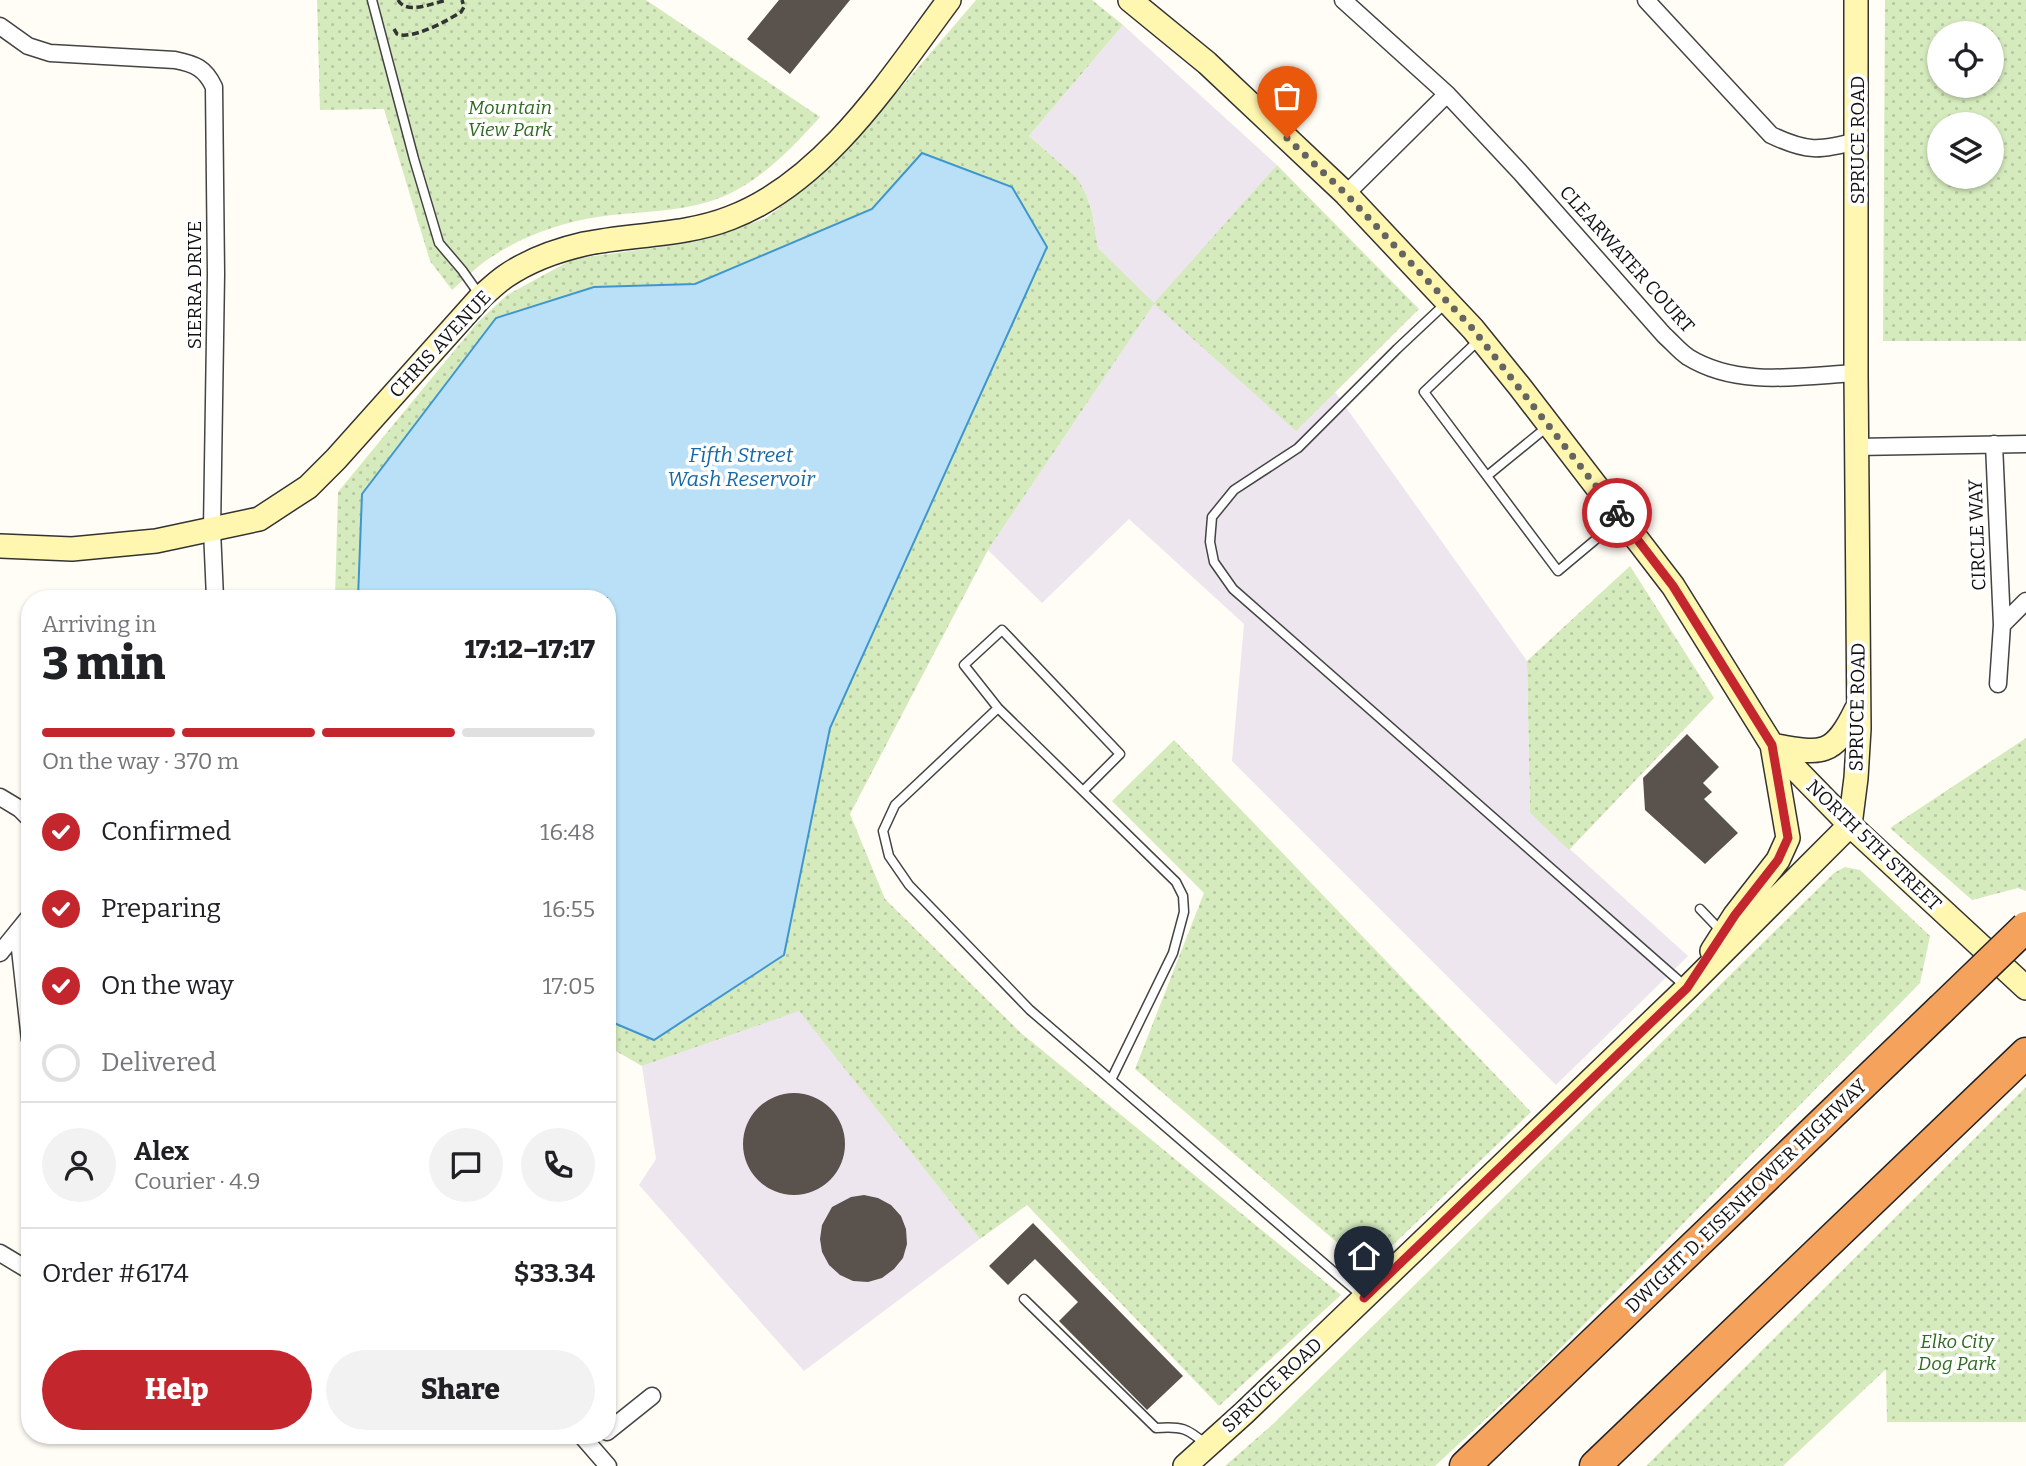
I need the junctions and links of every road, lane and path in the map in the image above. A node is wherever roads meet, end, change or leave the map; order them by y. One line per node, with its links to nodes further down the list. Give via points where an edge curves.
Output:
1 (372, 0): 15 (lane, via 439,243)
2 (398, 0): 3 (path, via 409,8)
3 (447, 0)
4 (462, 0): 10 (path, via 461,12 415,34 397,34)
5 (949, 0): 15 (street, CHRIS AVENUE, via 871,104 779,194 728,219 583,244 540,258 505,276)
6 (1130, 0): 14 (street, NORTH 5TH STREET, via 1207,63)
7 (1343, 0): 12 (street, CLEARWATER COURT)
8 (1646, 0): 13 (street, via 1771,135 1794,146 1825,149)
9 (1857, 0): 13 (street, SPRUCE ROAD)
10 (392, 22)
11 (0, 26): 25 (street, SIERRA DRIVE, via 28,46 50,53 190,63 208,75 214,87)
12 (1447, 93): 14 (street); 18 (street, CLEARWATER COURT, via 1687,356 1737,376)
13 (1857, 141): 18 (street, SPRUCE ROAD)
14 (1346, 194): 16 (street, NORTH 5TH STREET)
15 (481, 296): 25 (street, CHRIS AVENUE, via 308,487 259,519)
16 (1448, 301): 17 (street, NORTH 5TH STREET); 45 (lane, via 1298,448 1234,490 1212,517 1214,562 1233,589)
17 (1481, 338): 19 (street, NORTH 5TH STREET); 23 (lane, via 1424,391)
18 (1856, 373): 22 (street, SPRUCE ROAD)
19 (1549, 425): 23 (lane); 24 (street, NORTH 5TH STREET)
20 (1994, 444): 21 (street); 22 (street); 29 (street, CIRCLE WAY)
21 (2026, 444)
22 (1856, 447): 31 (street, SPRUCE ROAD)
23 (1487, 476): 24 (lane, via 1558,571)
24 (1621, 519): 33 (street, NORTH 5TH STREET, via 1673,586)
25 (212, 530): 26 (street, CHRIS AVENUE, via 72,549); 27 (street, SIERRA DRIVE)
26 (0, 546)
27 (215, 590)
28 (2026, 601): 29 (street)
29 (2002, 625): 30 (street, CIRCLE WAY)
30 (1998, 684)
31 (1859, 704): 33 (street, via 1846,732 1833,746 1811,752); 37 (street, SPRUCE ROAD)
32 (998, 708): 34 (lane); 34 (lane, via 964,665 1002,630 1120,754); 48 (lane, via 895,805 883,831 889,856 909,885 1030,1010)
33 (1772, 745): 37 (street, NORTH 5TH STREET); 42 (street, via 1788,838 1778,860)
34 (1083, 790): 48 (lane, via 1176,882 1183,896 1184,912 1173,953)
35 (0, 797): 36 (street)
36 (21, 810)
37 (1850, 825): 45 (street, SPRUCE ROAD); 46 (street, NORTH 5TH STREET)
38 (1700, 909): 42 (lane)
39 (21, 927): 41 (street)
40 (2026, 927): 59 (highway, DWIGHT D. EISENHOWER HIGHWAY, bridge)
41 (18, 931): 43 (street); 44 (street)
42 (1723, 933): 45 (street)
43 (0, 953)
44 (21, 958)
45 (1687, 988): 51 (street, SPRUCE ROAD)
46 (2026, 988)
47 (2018, 1061): 60 (highway)
48 (1111, 1080): 51 (lane)
49 (0, 1252): 50 (street)
50 (21, 1265)
51 (1364, 1298): 56 (street, SPRUCE ROAD)
52 (1024, 1299): 56 (lane, via 1156,1428 1178,1426)
53 (652, 1396): 54 (street)
54 (616, 1422)
55 (599, 1444): 57 (street)
56 (1208, 1445): 58 (street, SPRUCE ROAD)
57 (608, 1466)
58 (1185, 1466)
59 (1465, 1466)
60 (1595, 1466)

